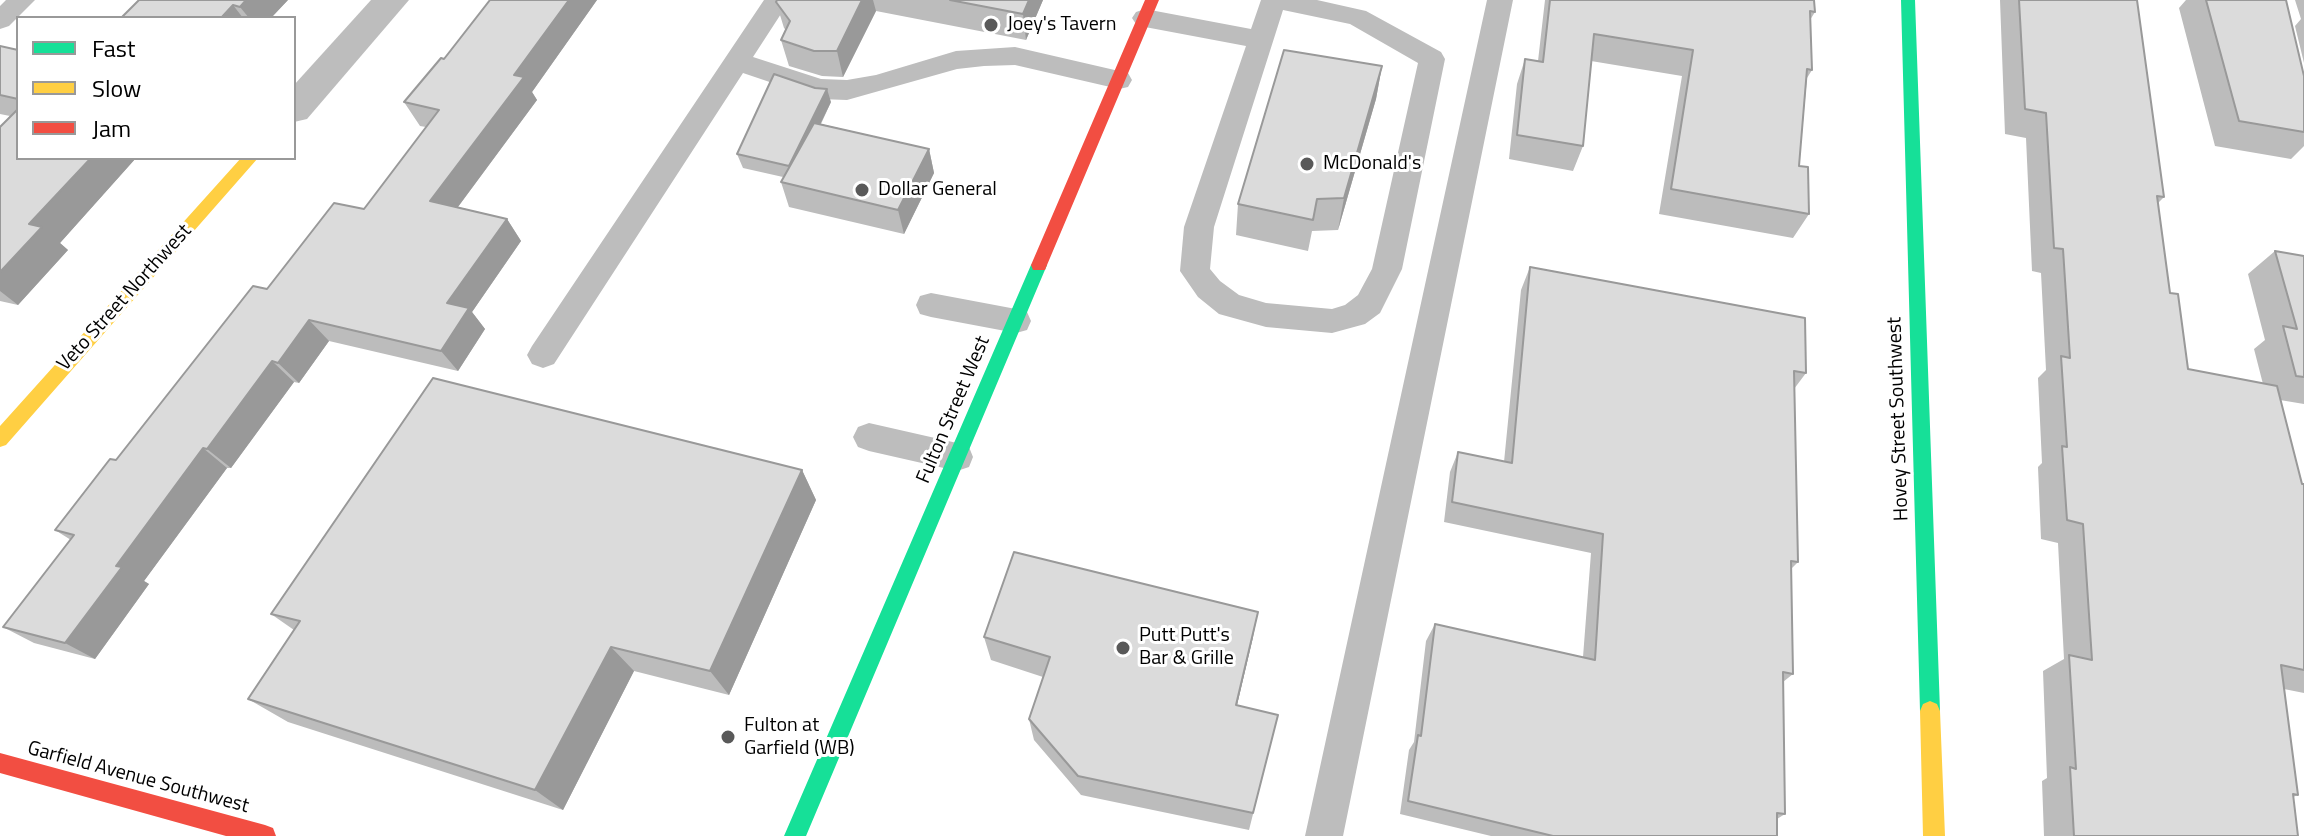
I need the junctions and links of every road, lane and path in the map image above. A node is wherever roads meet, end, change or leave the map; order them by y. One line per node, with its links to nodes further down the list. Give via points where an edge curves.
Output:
1 (22, 0): 8 (lane)
2 (391, 0): 12 (street)
3 (777, 0): 10 (lane)
4 (1275, 0): 9 (lane); 9 (lane, via 1357,17 1432,59 1387,269 1369,304 1354,315 1332,321 1292,318 1230,305 1195,271 1199,227)
5 (1500, 0): 23 (lane)
6 (1908, 0): 24 (street, Hovey Street Southwest)
7 (1149, 9): 9 (lane); 11 (street, Fulton Street West)
8 (0, 20)
9 (1261, 40)
10 (736, 61): 11 (lane, via 820,89 847,90 956,60 999,56); 16 (lane)
11 (1119, 80): 15 (street, Fulton Street West)
12 (296, 107)
13 (248, 160): 18 (street, Veto Street Northwest)
14 (931, 305): 15 (lane)
15 (1016, 321): 19 (street, Fulton Street West)
16 (543, 355)
17 (869, 437): 19 (lane)
18 (0, 439)
19 (957, 457): 22 (street, Fulton Street West)
20 (0, 763): 21 (street, Garfield Avenue Southwest)
21 (251, 834)
22 (795, 836)
23 (1324, 836)
24 (1934, 836)

